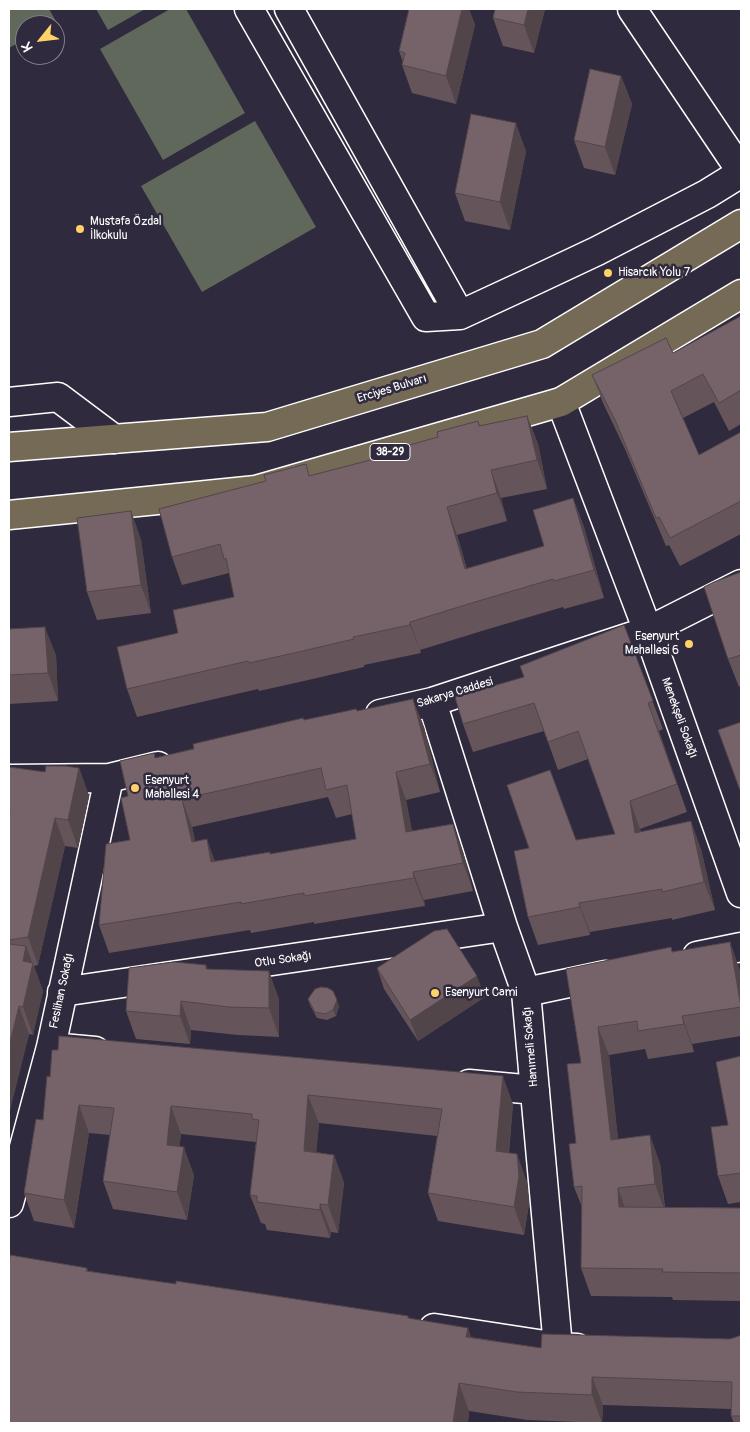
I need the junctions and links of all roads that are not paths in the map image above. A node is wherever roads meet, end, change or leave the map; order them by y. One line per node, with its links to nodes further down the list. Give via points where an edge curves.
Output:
1 (249, 9): 7 (street, via 426,317)
2 (289, 9): 7 (street)
3 (632, 9): 4 (street)
4 (741, 172): 7 (street, via 707,194 597,250)
5 (741, 224): 10 (highway, Erciyes Bulvarı, via 542,344 267,427)
6 (741, 294): 9 (highway, 38-29)
7 (460, 315)
8 (9, 402): 10 (street, via 58,397)
9 (561, 402): 12 (highway, 38-29, via 256,490); 14 (street, Menekşeli Sokağı)
10 (114, 439): 11 (highway, Erciyes Bulvarı)
11 (9, 447)
12 (9, 515)
13 (741, 584): 14 (street, Sakarya Caddesi)
14 (648, 631): 15 (street, Sakarya Caddesi); 20 (street, Menekşeli Sokağı)
15 (432, 702): 16 (street, Sakarya Caddesi); 21 (street, Hanımeli Sokağı)
16 (354, 720)
17 (180, 761): 18 (street)
18 (109, 778): 19 (street); 25 (street, Feslihan Sokağı)
19 (9, 779)
20 (741, 893)
21 (503, 927): 25 (street, Otlu Sokağı); 26 (street, Hanımeli Sokağı)
22 (741, 947): 23 (street)
23 (673, 961)
24 (634, 970): 26 (street)
25 (62, 992): 27 (street, Feslihan Sokağı)
26 (526, 992): 30 (street, Hanımeli Sokağı)
27 (50, 1047): 28 (street); 31 (street, Feslihan Sokağı)
28 (120, 1053)
29 (446, 1082): 30 (street)
30 (535, 1090): 33 (street, Hanımeli Sokağı)
31 (9, 1203)
32 (411, 1325): 33 (street)
33 (558, 1347): 34 (street)
34 (597, 1348)

